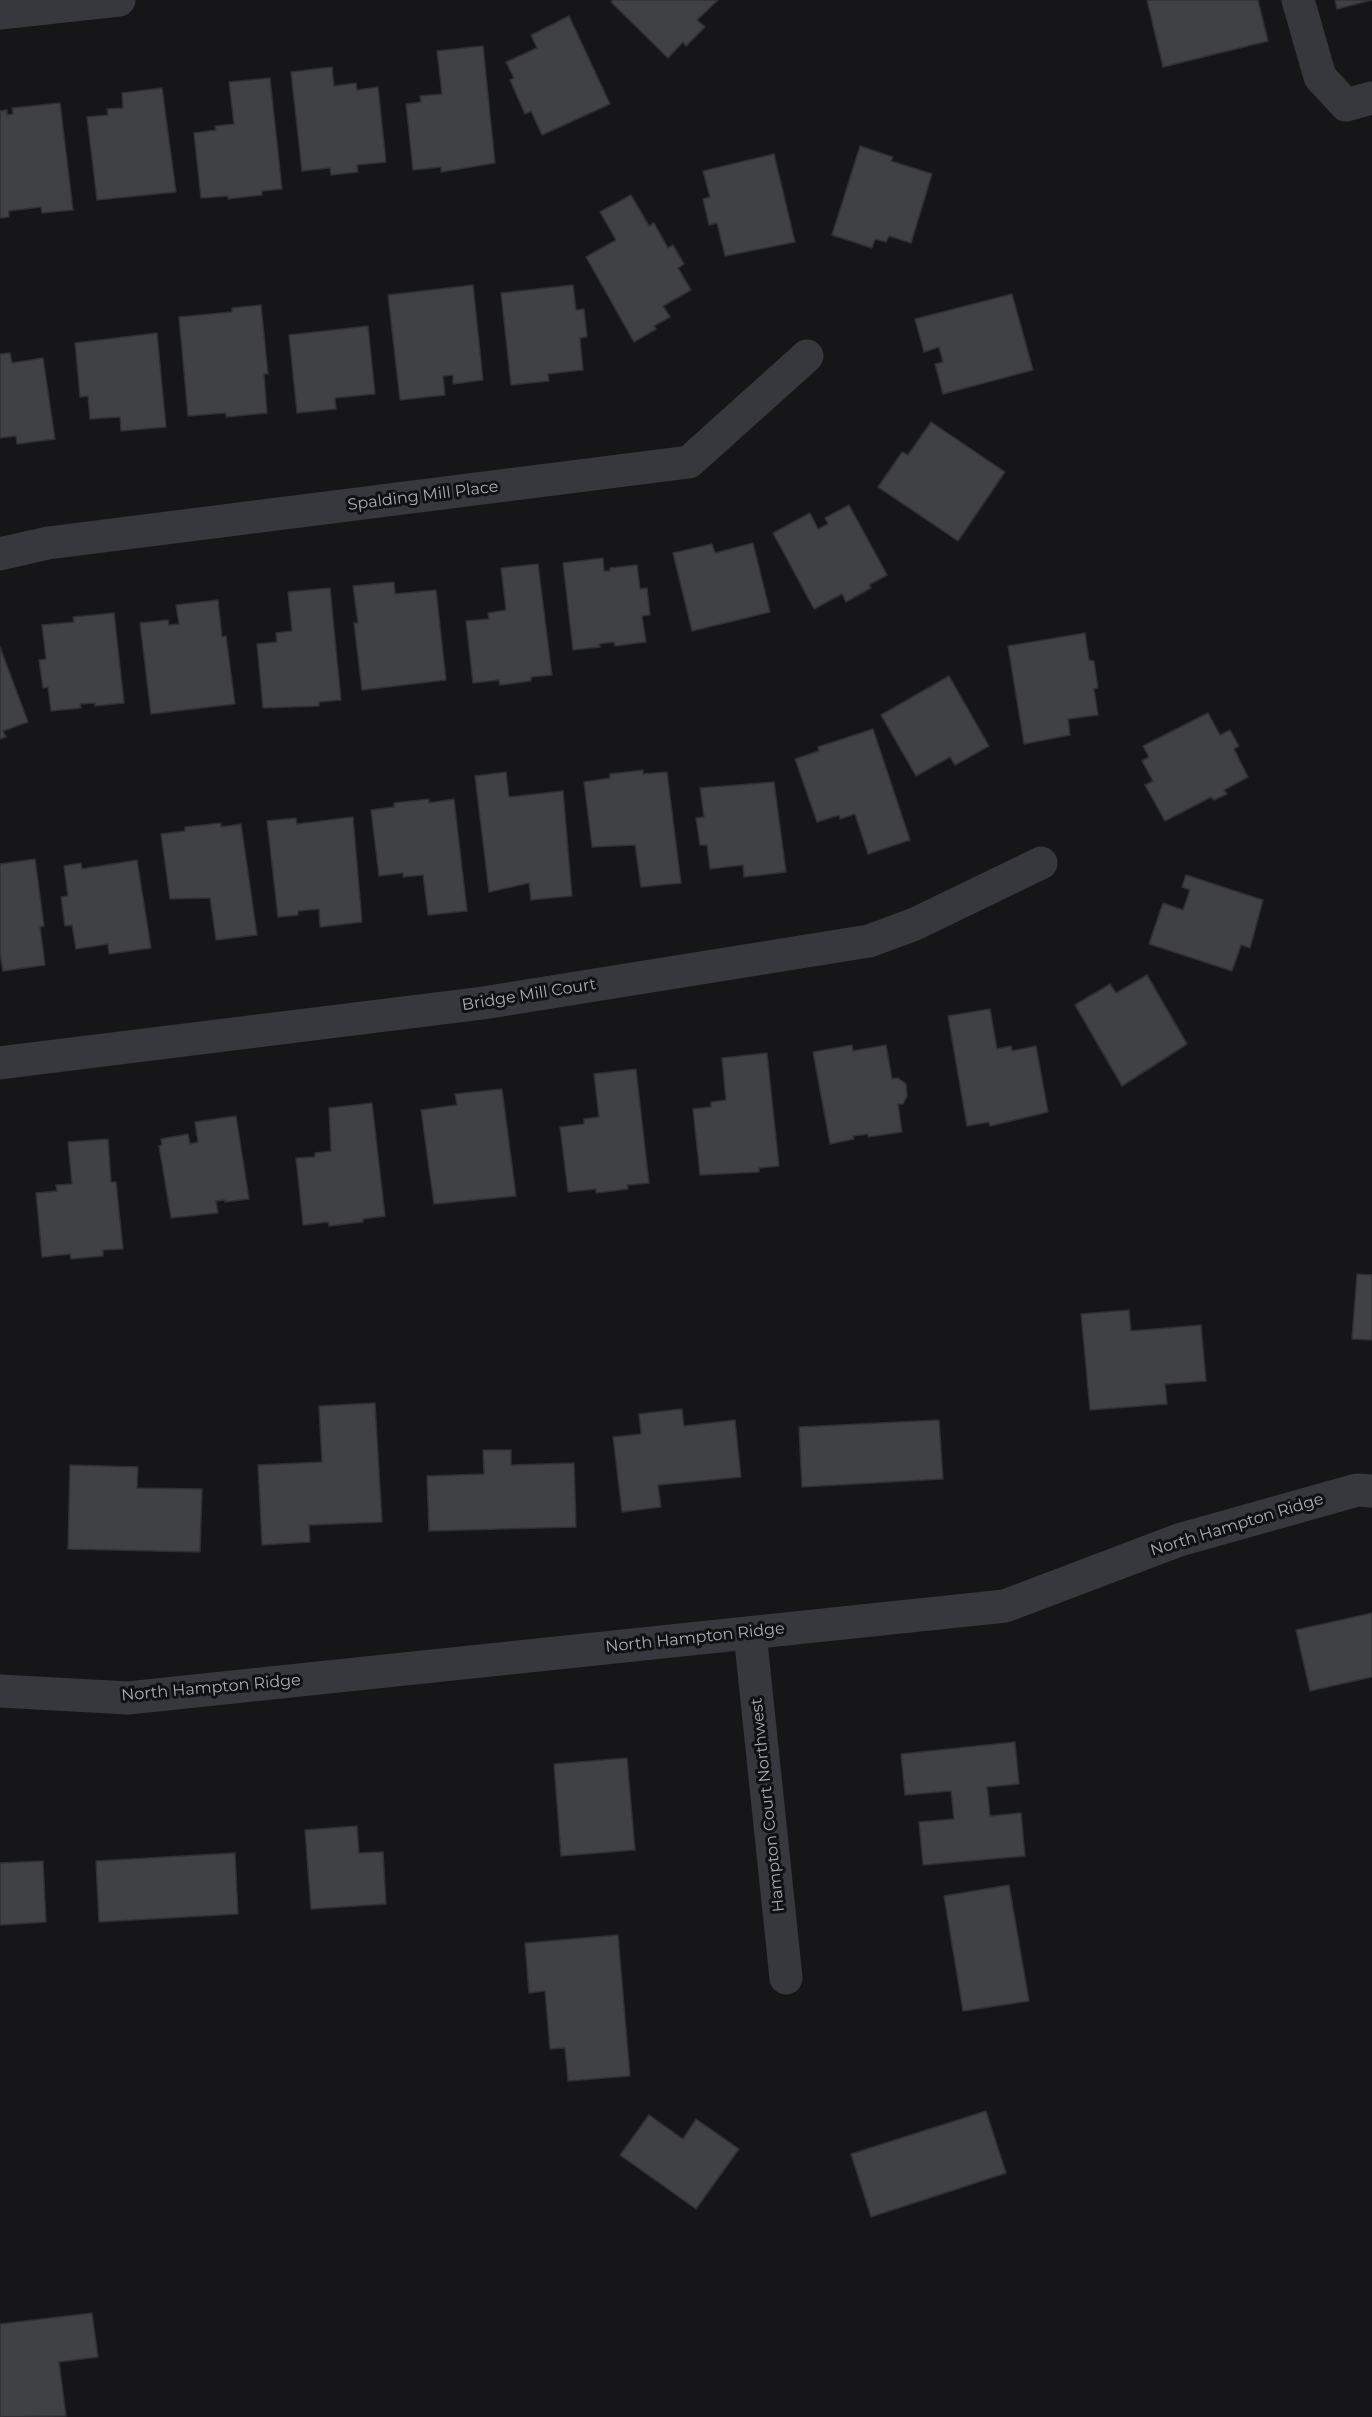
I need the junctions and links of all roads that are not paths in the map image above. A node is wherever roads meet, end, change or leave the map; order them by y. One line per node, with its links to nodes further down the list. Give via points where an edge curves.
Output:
1 (119, 0): 3 (street)
2 (1298, 0): 4 (street, via 1320,77 1346,105)
3 (0, 13)
4 (1372, 98)
5 (807, 356): 6 (street, Spalding Mill Place, via 689,462 48,543)
6 (0, 554)
7 (1041, 863): 8 (street, Bridge Mill Court, via 915,924 869,941 483,1003)
8 (0, 1063)
9 (1372, 1491): 10 (street, North Hampton Ridge, via 1358,1490 1179,1540 1005,1606)
10 (750, 1633): 11 (street, North Hampton Ridge, via 128,1698); 12 (street, Hampton Court Northwest)
11 (0, 1691)
12 (786, 1978)

